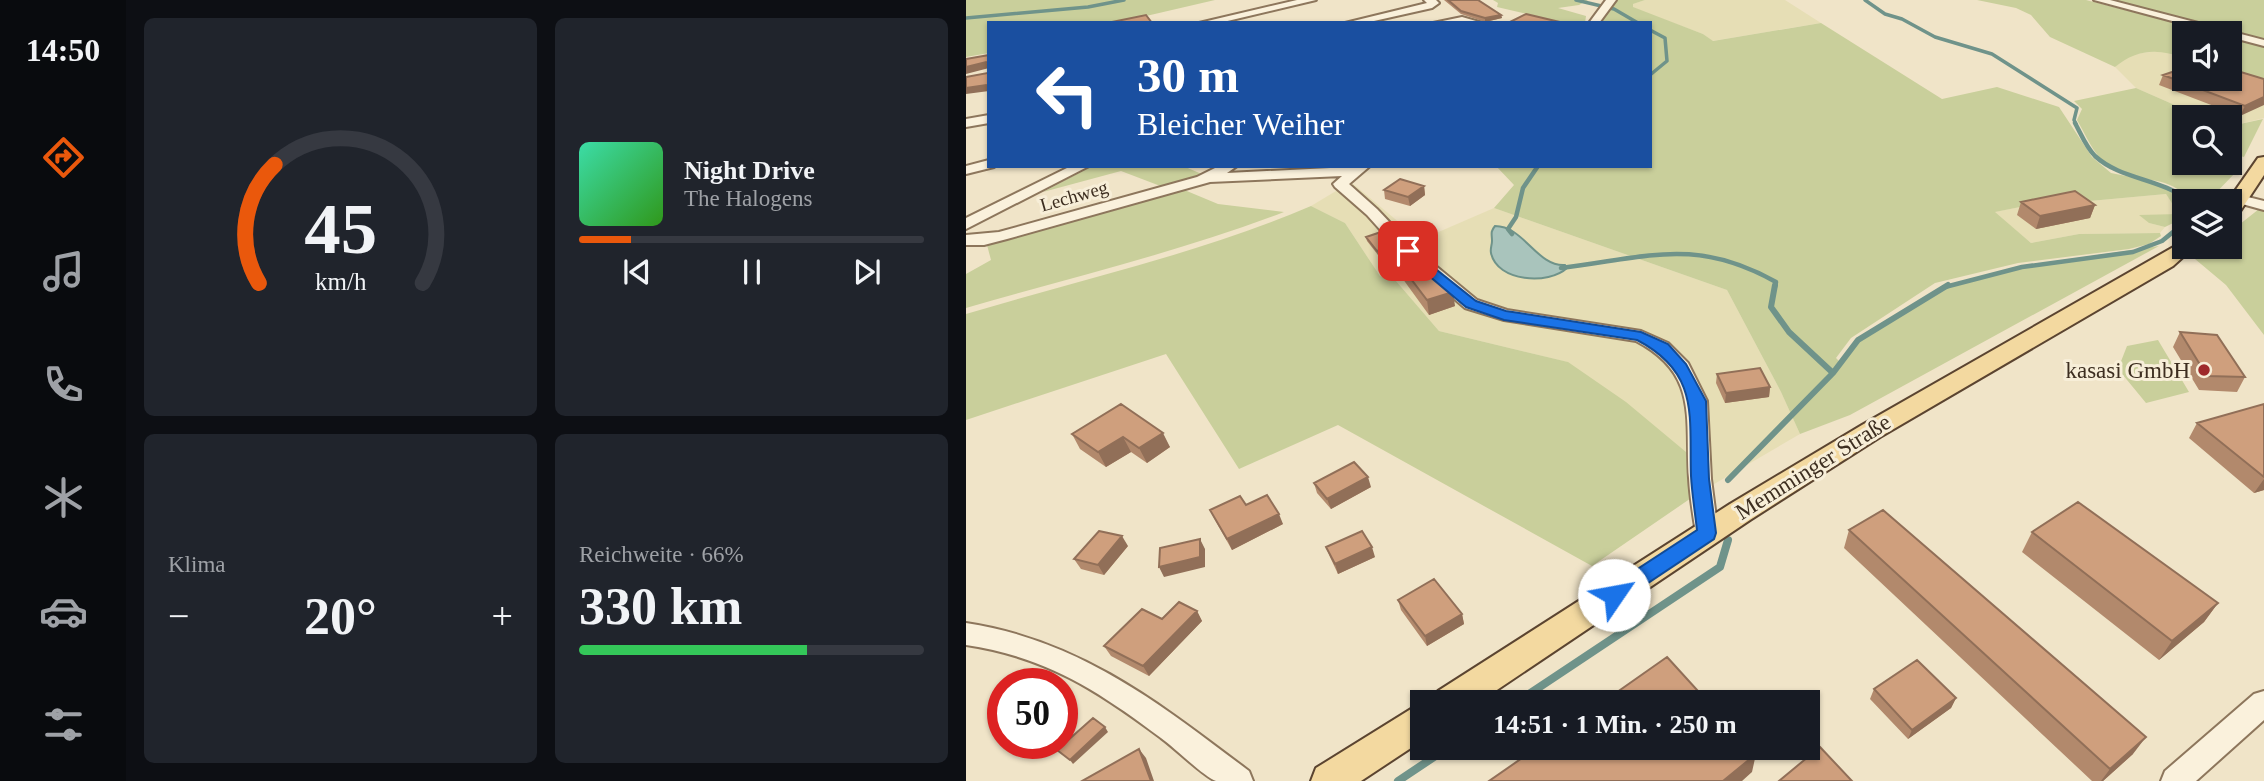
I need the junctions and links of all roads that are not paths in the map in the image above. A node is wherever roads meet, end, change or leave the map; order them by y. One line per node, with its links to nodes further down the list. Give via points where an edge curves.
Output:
1 (1311, 0): 5 (street)
2 (1429, 0): 6 (street, via 1433,4)
3 (2099, 0): 8 (street)
4 (1608, 5): 7 (street)
5 (1213, 21)
6 (1359, 21)
7 (1596, 21)
8 (2182, 21)
9 (2242, 37): 10 (street)
10 (2264, 43)
11 (987, 119): 12 (street)
12 (966, 123)
13 (2264, 162): 20 (main road)
14 (987, 165): 18 (street)
15 (1078, 168): 23 (street)
16 (1226, 168): 19 (street, Lechweg)
17 (1359, 169): 19 (street); 26 (street, via 1340,184 1471,304 1504,315 1641,336 1662,347 1681,367 1698,401)
18 (966, 170)
19 (1202, 180): 24 (street, Lechweg, via 1002,236)
20 (2242, 195)
21 (2242, 206): 22 (street)
22 (2264, 206)
23 (966, 224)
24 (966, 240)
25 (2172, 257): 26 (main road, Memminger Straße, via 1871,431)
26 (1707, 533): 28 (main road, Memminger Straße)
27 (966, 634): 31 (street, via 992,635 1057,656 1154,716)
28 (1468, 690)
29 (2264, 703): 33 (street)
30 (1410, 728): 32 (main road)
31 (1239, 781)
32 (1329, 781)
33 (2175, 781)

